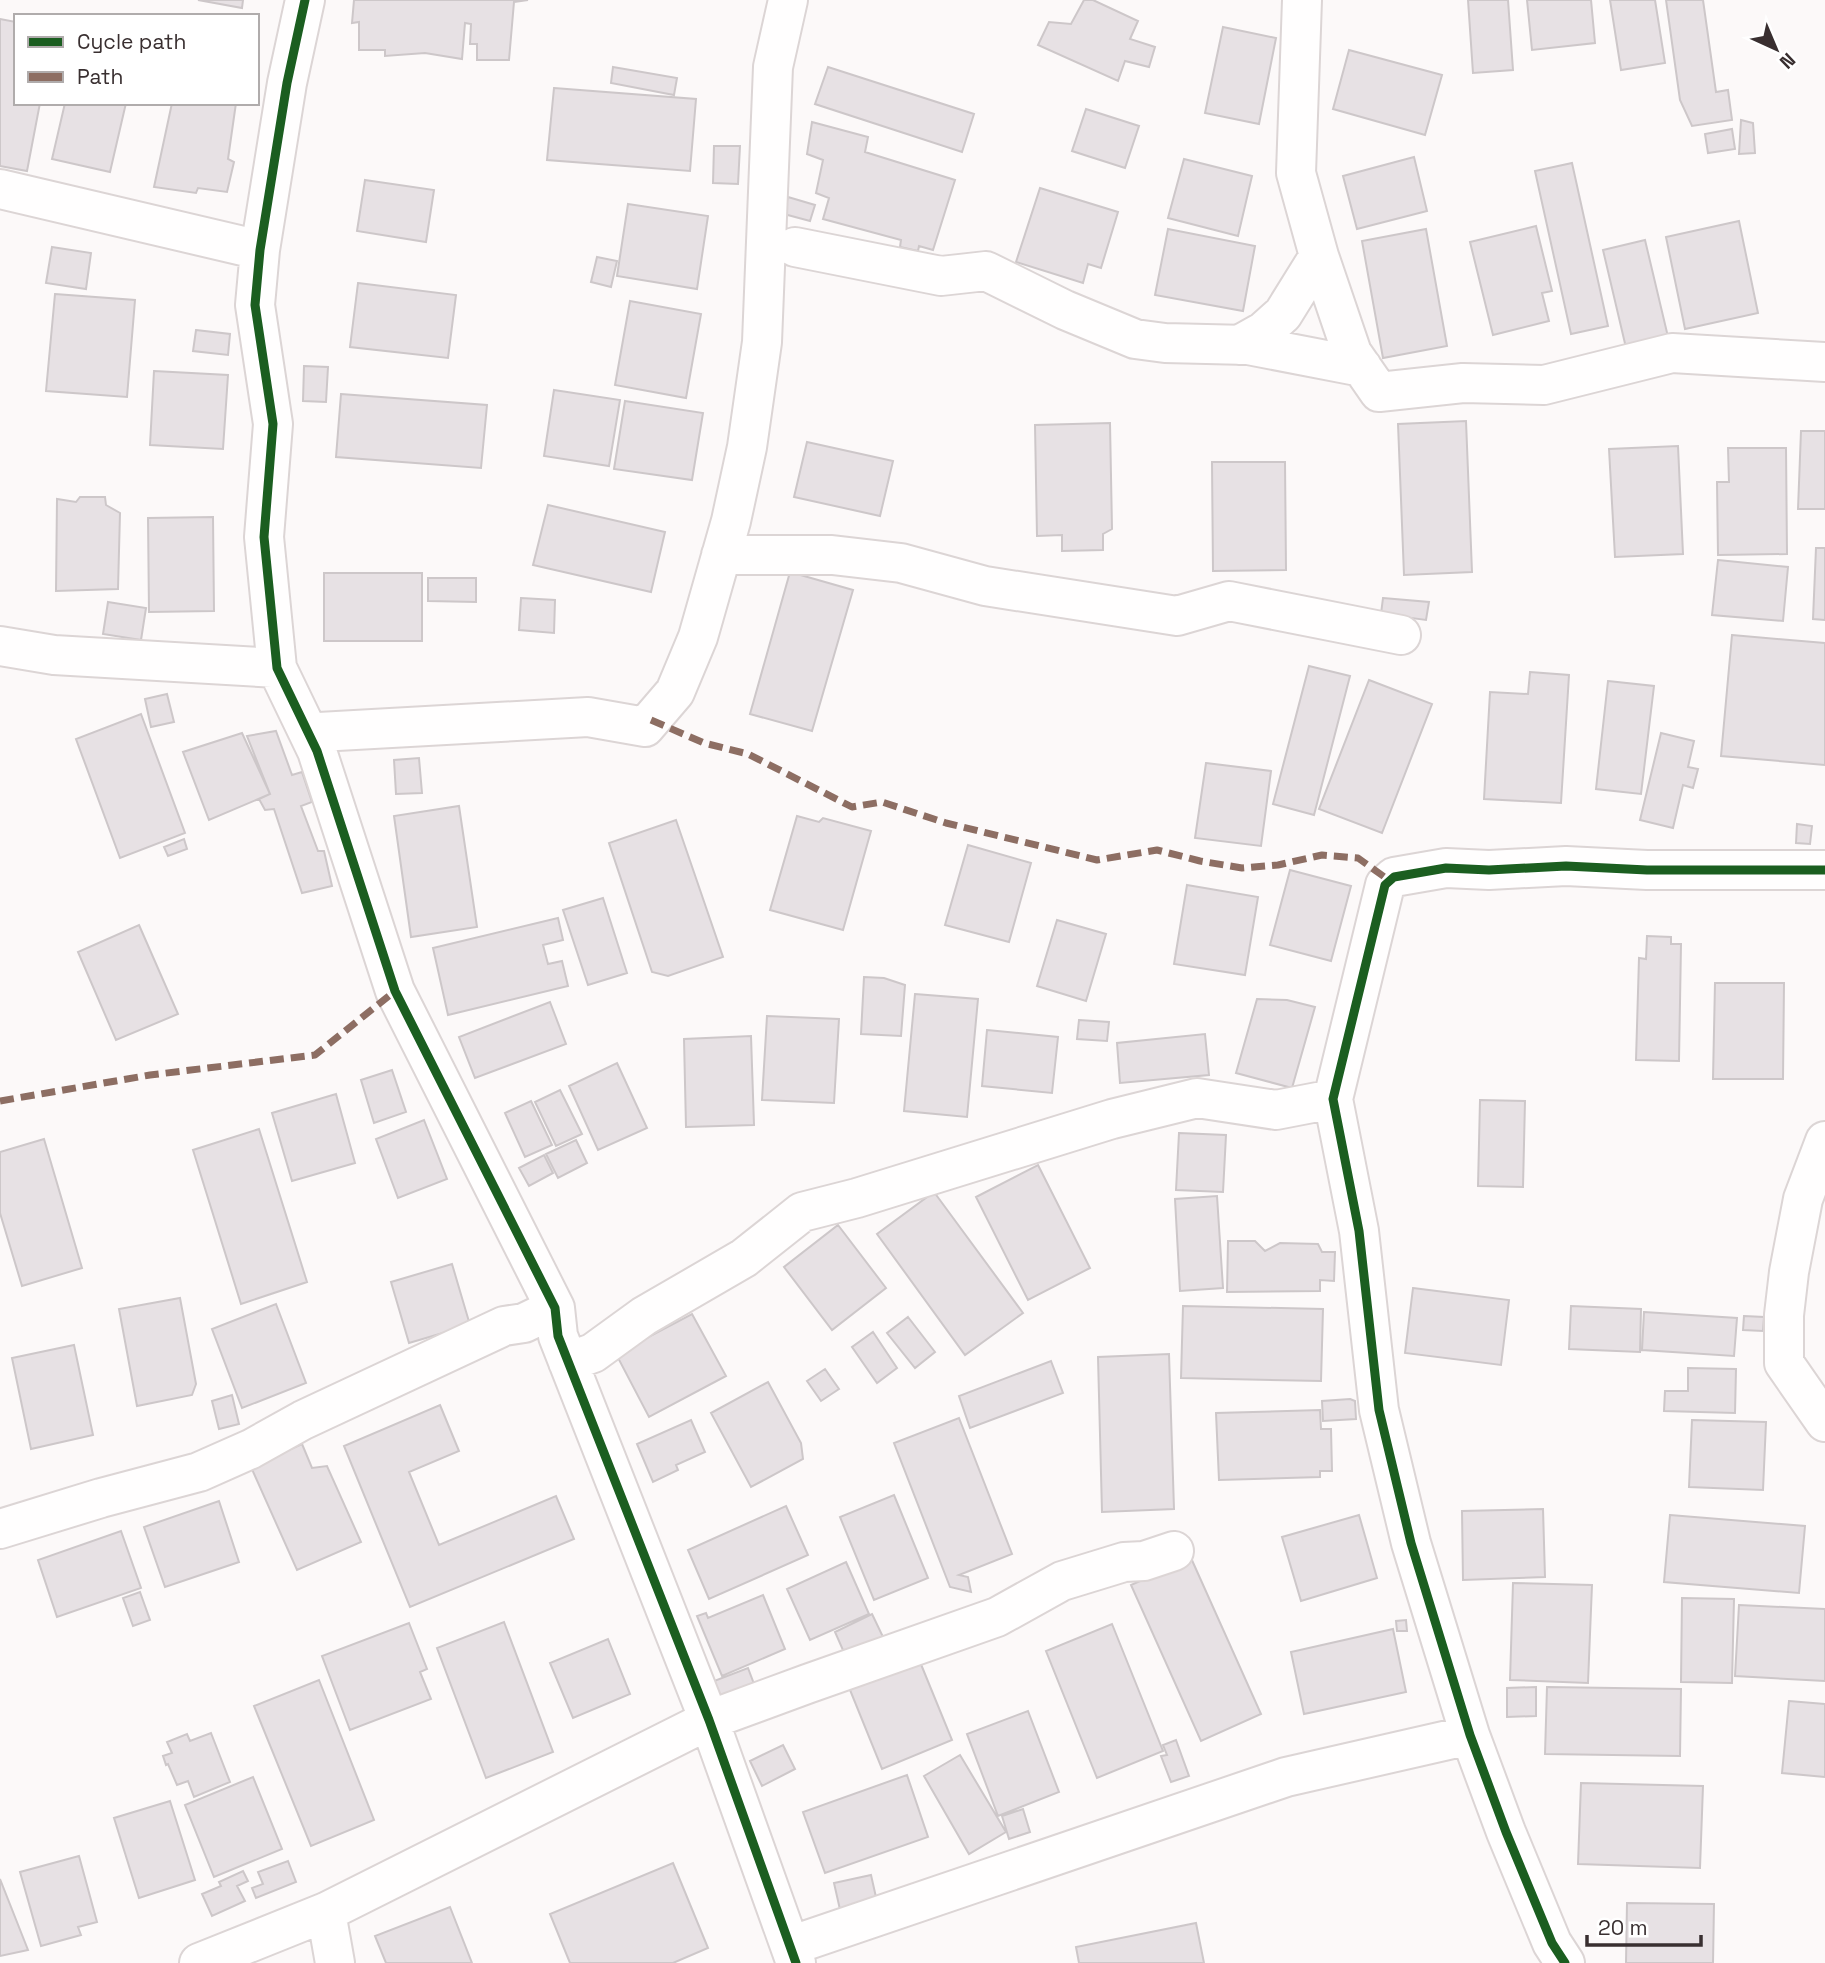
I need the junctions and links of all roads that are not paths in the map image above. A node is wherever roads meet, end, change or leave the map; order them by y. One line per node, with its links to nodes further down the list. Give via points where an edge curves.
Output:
1 (305, 0): 6 (street)
2 (789, 0): 11 (street, via 773,67 762,342 747,447)
3 (1302, 0): 7 (street, via 1296,173)
4 (0, 189): 6 (street)
5 (795, 247): 8 (street, via 942,276 986,271 1135,339)
6 (260, 250): 14 (street, via 255,305 273,425 264,537)
7 (1319, 256): 8 (street, via 1283,314); 10 (street, via 1352,353)
8 (1239, 345): 10 (street)
9 (1825, 362): 10 (street, via 1672,353 1544,385 1463,383 1379,392)
10 (1362, 367)
11 (721, 555): 12 (street, via 832,555 901,563 985,586 1177,616 1229,601); 15 (street, via 698,637 675,692 645,727 588,717)
12 (1401, 635)
13 (0, 646): 14 (street, via 54,655)
14 (277, 668): 19 (street, via 317,751 395,991)
15 (319, 732)
16 (1825, 870): 17 (street, via 1566,866 1447,868 1394,877 1385,886)
17 (1333, 1099): 20 (street, via 1276,1110 1197,1098 802,1212 744,1258 644,1316 593,1353); 25 (street, via 1359,1231 1379,1410 1411,1543)
18 (1825, 1141): 21 (street, via 1803,1199 1789,1272 1784,1363)
19 (555, 1308): 20 (street, via 558,1336); 22 (street, via 524,1323 504,1325 200,1472)
20 (568, 1362): 24 (street)
21 (1825, 1422)
22 (0, 1529)
23 (1174, 1550): 24 (street, via 1062,1581 997,1617)
24 (709, 1720): 26 (street); 27 (street)
25 (1470, 1735): 27 (street, via 1286,1777); 30 (street, via 1552,1943)
26 (326, 1912): 28 (street); 29 (street)
27 (793, 1954)
28 (199, 1963)
29 (335, 1963)
30 (1565, 1963)

